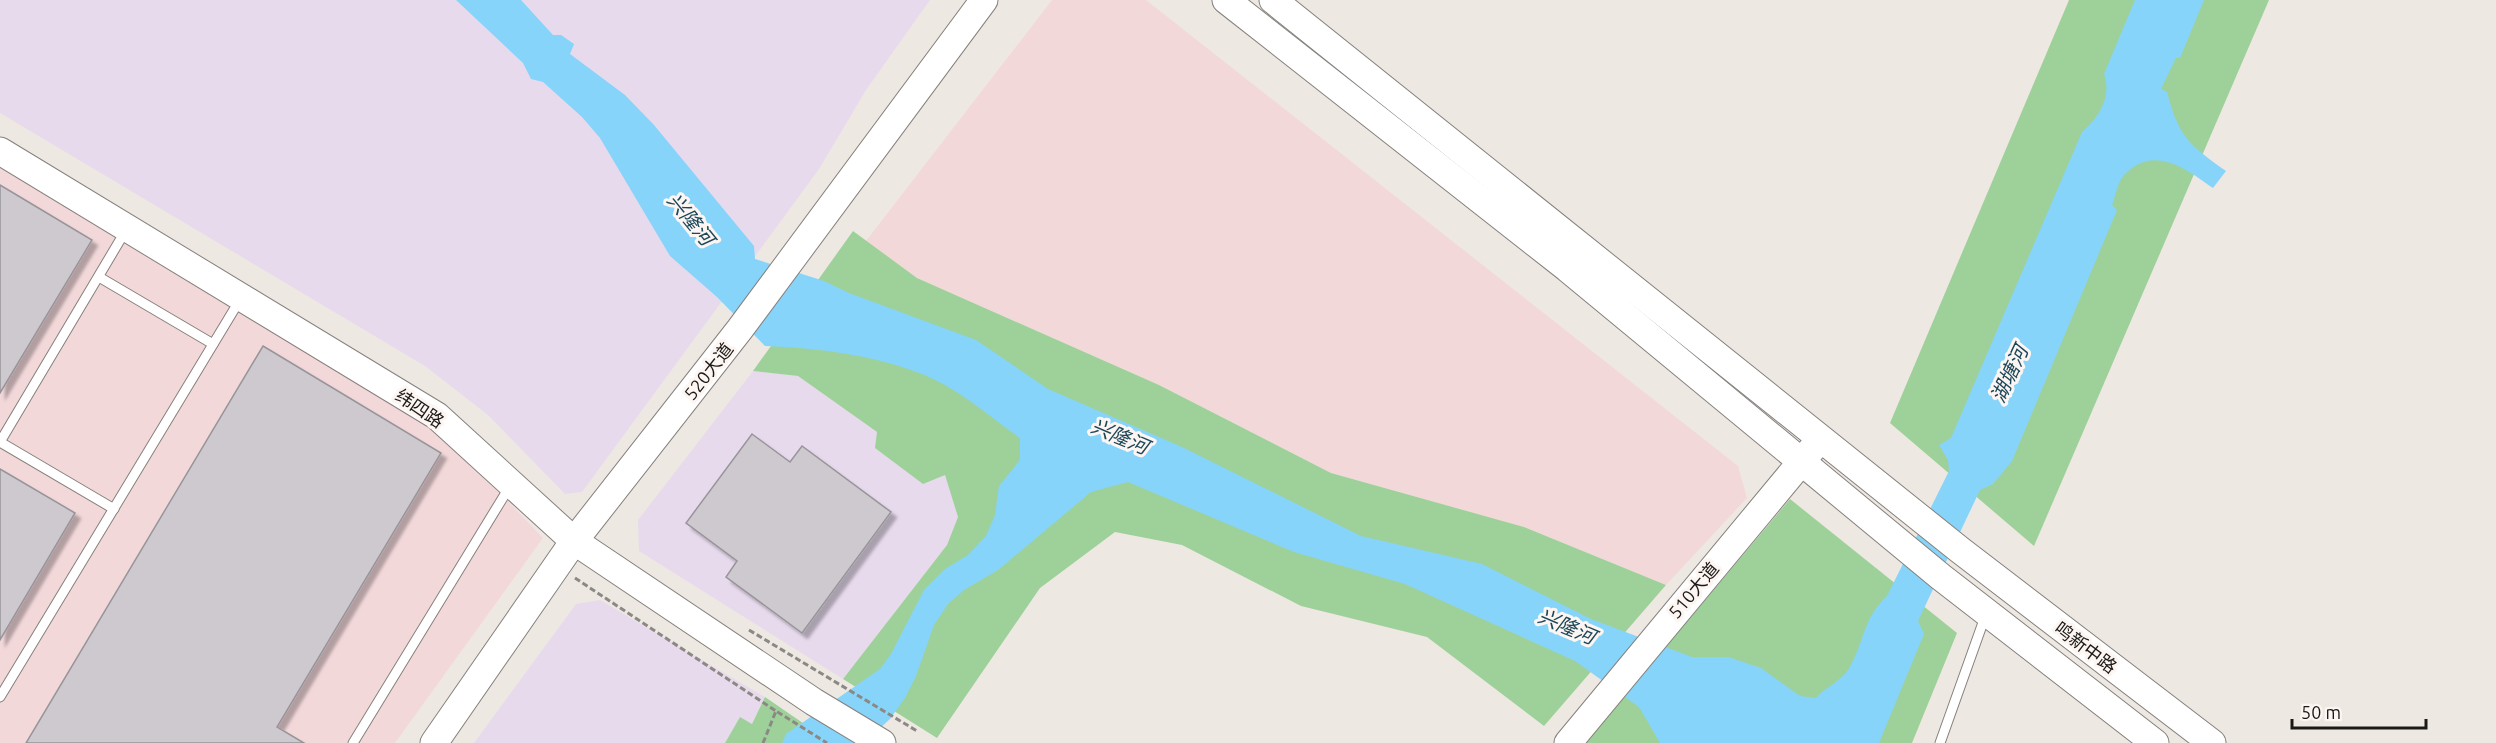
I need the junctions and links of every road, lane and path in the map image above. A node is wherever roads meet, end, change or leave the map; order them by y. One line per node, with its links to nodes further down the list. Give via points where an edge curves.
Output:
1 (984, 0): 14 (street, 520大道, via 740,329)
2 (1226, 0): 11 (street, 鸣新中路, via 1568,268)
3 (1273, 0): 9 (street, 鸣新中路)
4 (0, 152): 5 (street, 纬四路)
5 (127, 228): 6 (lane); 7 (street, 纬四路)
6 (99, 277): 8 (lane); 10 (lane)
7 (241, 297): 8 (lane); 12 (street, 纬四路, via 437,416)
8 (213, 344): 13 (lane)
9 (1821, 438): 11 (street, 510大道); 29 (street, 鸣新中路)
10 (0, 442): 13 (lane)
11 (1801, 462): 16 (street, 鸣新中路); 26 (street, 510大道)
12 (511, 484): 14 (street, 纬四路); 21 (lane)
13 (114, 508): 18 (lane)
14 (574, 541): 22 (street, 520大道); 25 (street, 纬四路, via 813,702)
15 (573, 577): 19 (path)
16 (1987, 612): 27 (lane); 28 (street, 鸣新中路)
17 (826, 676): 20 (path)
18 (0, 697)
19 (776, 711): 23 (path); 24 (path)
20 (917, 731)
21 (353, 743)
22 (434, 743)
23 (763, 743)
24 (827, 743)
25 (882, 743)
26 (1568, 743)
27 (1940, 743)
28 (2154, 743)
29 (2212, 743)

